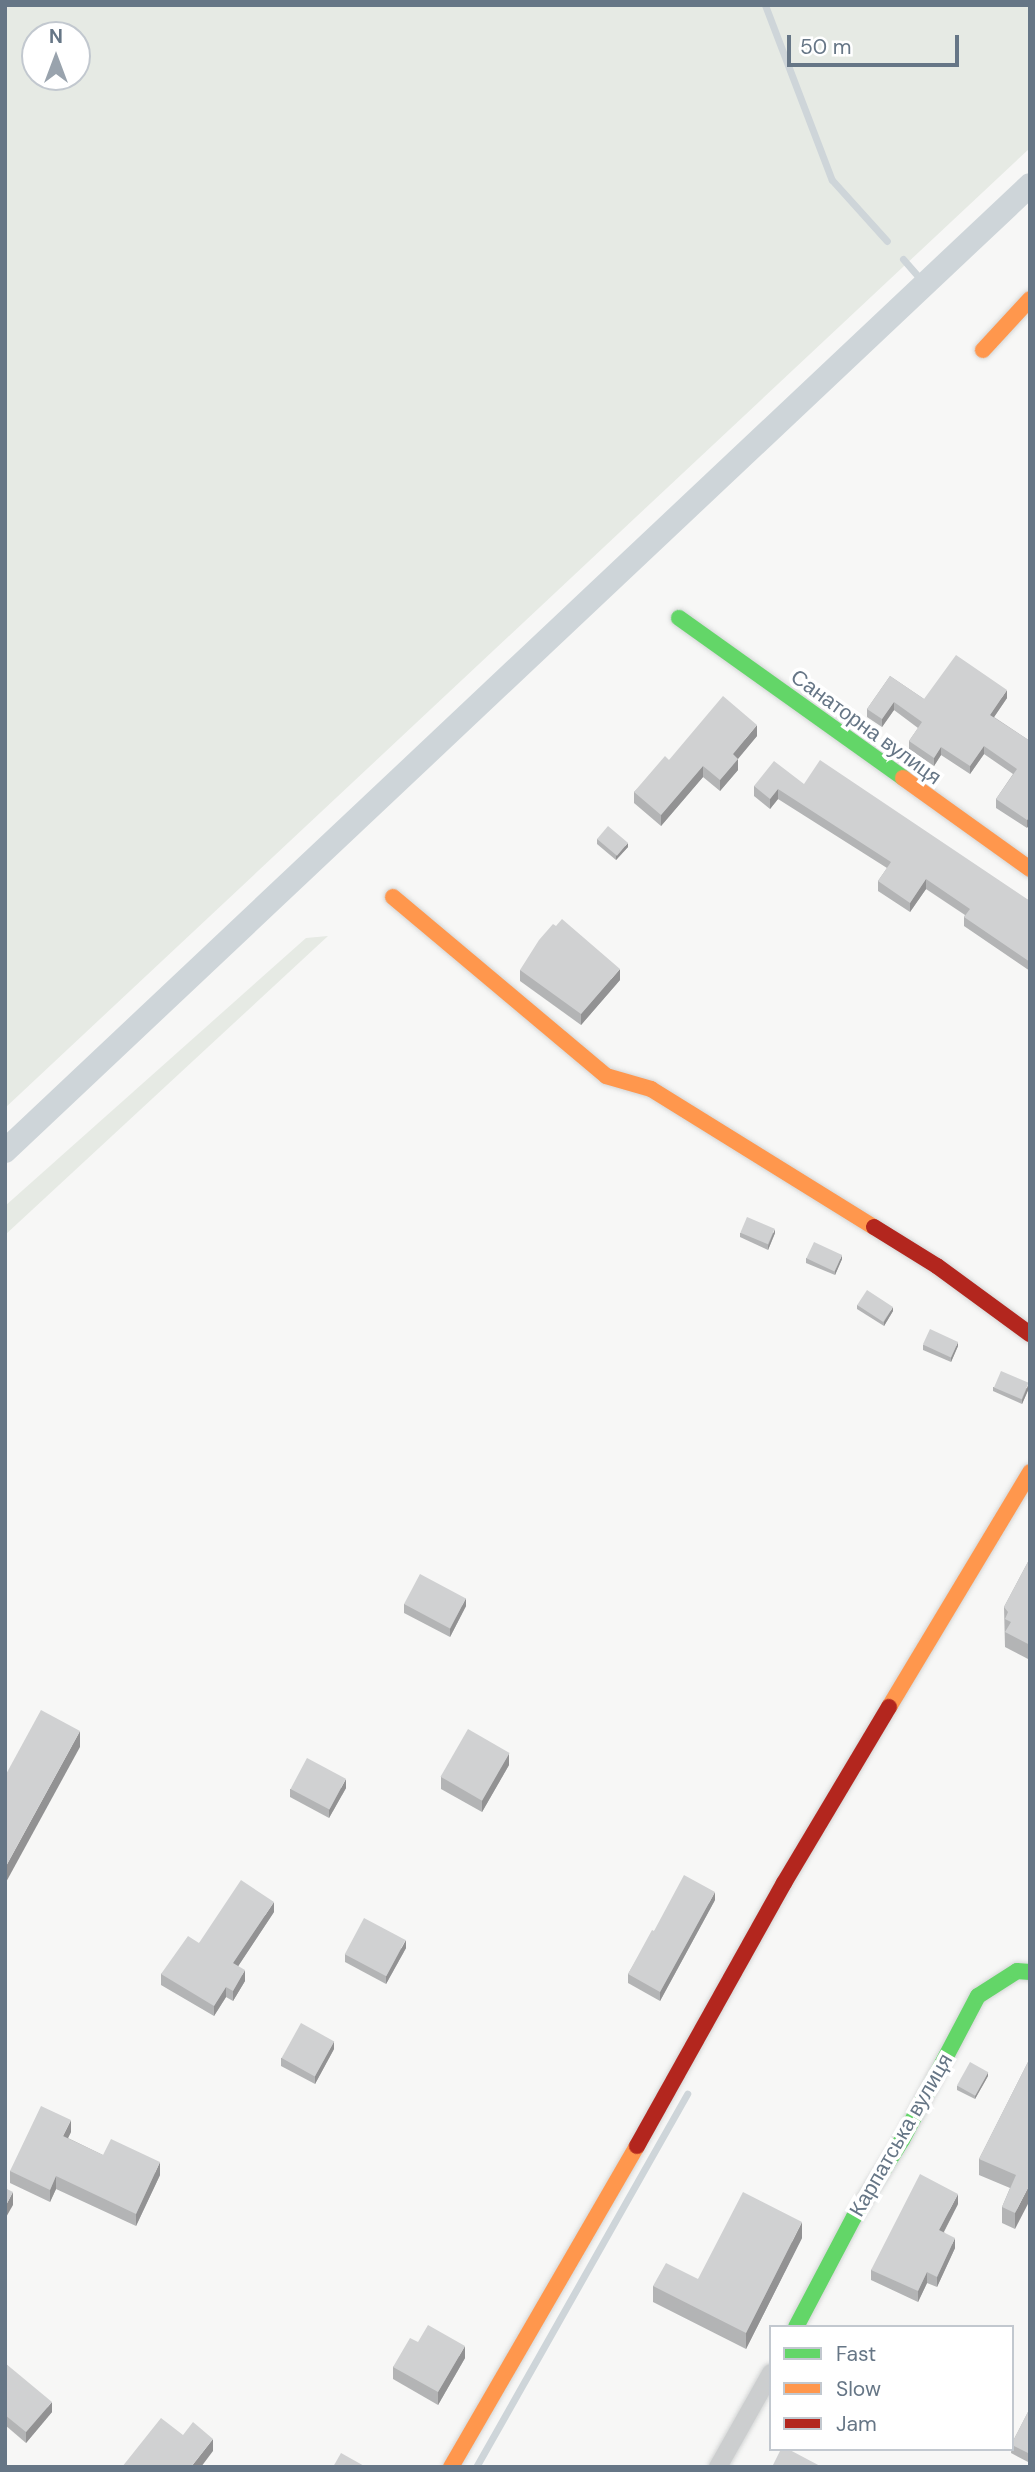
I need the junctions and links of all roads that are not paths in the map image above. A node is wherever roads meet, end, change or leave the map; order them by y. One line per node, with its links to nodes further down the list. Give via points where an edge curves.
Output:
1 (1030, 299): 2 (street)
2 (984, 350)
3 (679, 618): 4 (street, Санаторна вулиця)
4 (1030, 869)
5 (393, 897): 6 (street, via 606,1076 651,1089 937,1266)
6 (1030, 1334)
7 (1030, 1472): 11 (street, via 784,1883)
8 (1030, 1972): 9 (street, Карпатська вулиця, via 1017,1971 978,1996)
9 (797, 2325)
10 (769, 2376): 12 (street)
11 (451, 2467)
12 (718, 2467)

